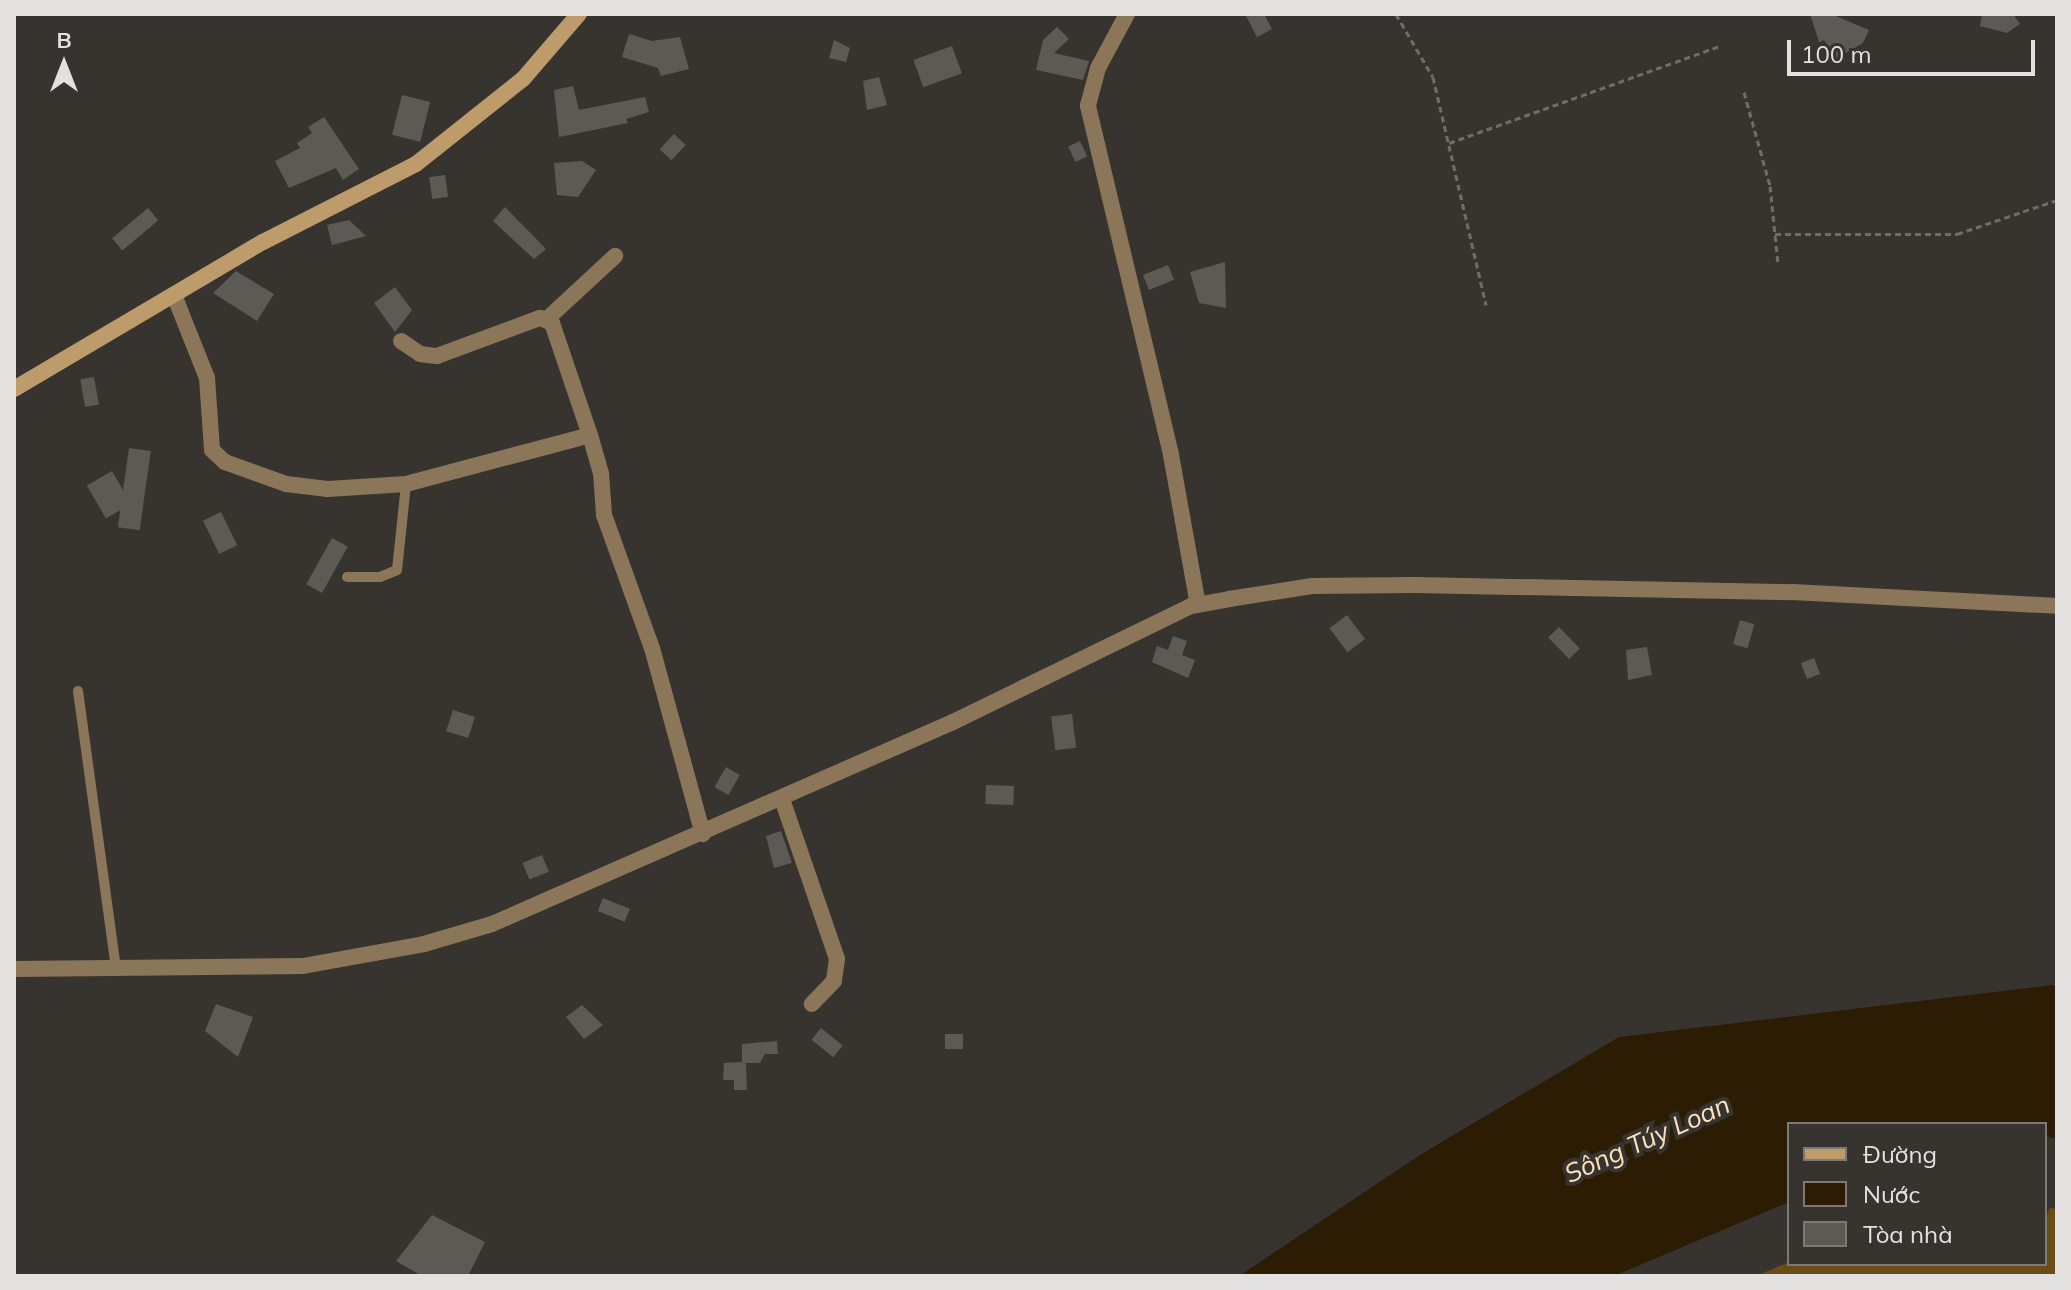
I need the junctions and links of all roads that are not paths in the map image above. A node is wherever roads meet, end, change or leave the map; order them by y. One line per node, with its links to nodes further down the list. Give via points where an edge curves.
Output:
1 (579, 14): 4 (street, via 523,79 416,164)
2 (1127, 14): 11 (street, via 1098,68 1088,106 1171,455)
3 (615, 256): 5 (street)
4 (174, 295): 7 (street); 9 (street, via 207,378 209,439 219,459 305,488)
5 (547, 319): 6 (street, via 437,356 420,354); 8 (street)
6 (401, 341)
7 (14, 389)
8 (590, 435): 9 (street); 15 (street, via 601,473 604,515 652,648)
9 (406, 484): 10 (lane, via 397,570 380,577)
10 (347, 577)
11 (1198, 605): 12 (street, via 1312,586 1414,585 1792,592); 14 (street)
12 (2057, 606)
13 (78, 691): 17 (lane)
14 (782, 799): 15 (street); 18 (street, via 837,959 834,981)
15 (703, 834): 17 (street, via 492,924 424,944 303,966)
16 (14, 969): 17 (street)
17 (116, 969)
18 (812, 1004)

